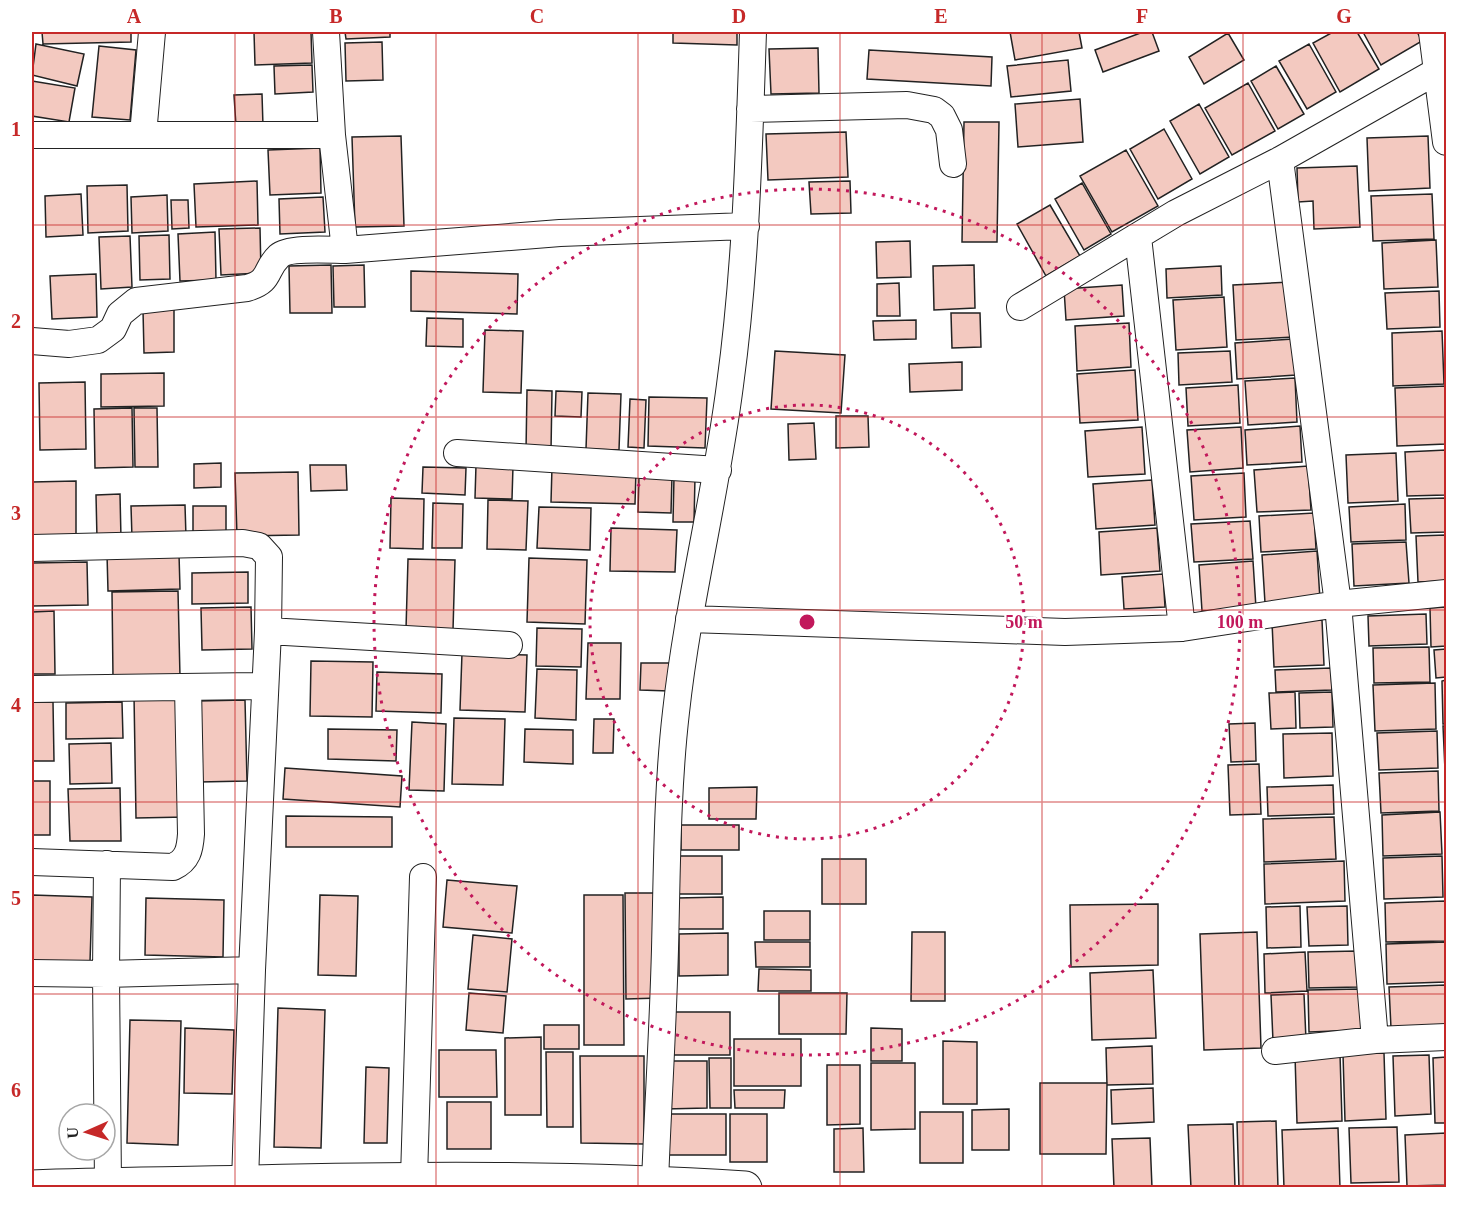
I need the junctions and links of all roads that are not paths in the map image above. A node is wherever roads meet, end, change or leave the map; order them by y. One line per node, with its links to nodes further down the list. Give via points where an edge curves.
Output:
1 (152, 32): 8 (street)
2 (326, 32): 9 (street)
3 (753, 32): 6 (street)
4 (1432, 32): 5 (street)
5 (1442, 66): 10 (street); 11 (street)
6 (750, 109): 12 (street, via 907,105 934,110 949,130); 13 (street)
7 (32, 135): 8 (street)
8 (143, 135): 9 (street)
9 (332, 135): 15 (street)
10 (1446, 142)
11 (1280, 160): 14 (street); 22 (street)
12 (953, 164)
13 (746, 226): 15 (street, via 560,233); 19 (street)
14 (1138, 237): 16 (street); 24 (street)
15 (345, 250): 17 (street, via 289,252 280,256 259,285 247,288 136,301 120,314 113,329 98,340 69,344)
16 (1020, 307)
17 (32, 341)
18 (458, 453): 19 (street)
19 (718, 470): 23 (street)
20 (32, 548): 25 (street, via 243,543 259,546 269,558)
21 (1446, 593): 22 (street)
22 (1338, 604): 24 (street); 37 (street)
23 (689, 619): 24 (street, via 1065,632); 41 (street, via 676,713 667,837)
24 (1182, 627)
25 (268, 631): 26 (street); 27 (street)
26 (509, 645)
27 (264, 686): 28 (street); 33 (street)
28 (188, 687): 29 (street); 31 (street, via 191,834 187,856 173,867)
29 (32, 689)
30 (32, 862): 31 (street)
31 (107, 864): 35 (street)
32 (423, 877): 39 (street)
33 (252, 970): 35 (street); 40 (street)
34 (32, 973): 35 (street)
35 (106, 974): 43 (street)
36 (1446, 1037): 37 (street)
37 (1376, 1040): 38 (street)
38 (1275, 1051)
39 (414, 1178): 40 (main road); 42 (main road)
40 (245, 1182): 43 (main road)
41 (654, 1182): 42 (main road); 45 (main road)
42 (528, 1184)
43 (113, 1185): 44 (main road)
44 (32, 1187)
45 (745, 1188)

